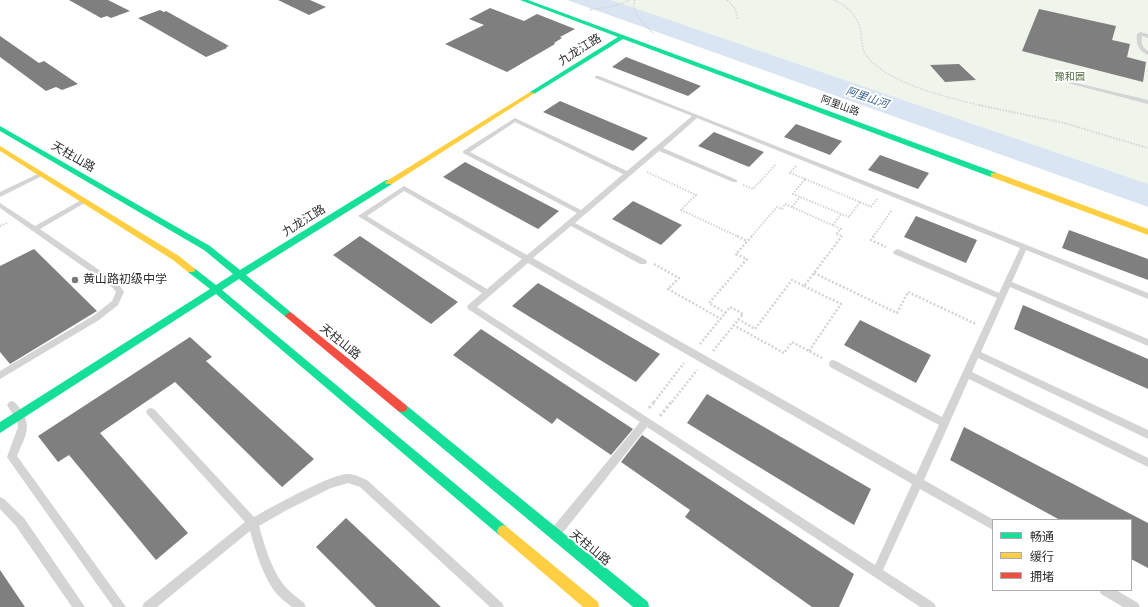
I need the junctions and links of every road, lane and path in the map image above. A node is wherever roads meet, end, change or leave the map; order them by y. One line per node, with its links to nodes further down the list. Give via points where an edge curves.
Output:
1 (523, 0): 8 (street, 阿里山路)
2 (629, 0): 6 (path, via 602,9)
3 (635, 0): 9 (path, via 635,13)
4 (727, 0): 7 (path, via 737,11)
5 (834, 0): 21 (path, via 857,18 868,57 893,76 922,89 957,99 1100,132)
6 (585, 10)
7 (738, 20)
8 (613, 33): 11 (street, 阿里山路); 19 (street, 九龙江路)
9 (654, 34)
10 (1148, 36): 12 (lane, via 1140,34 1139,42 1140,48)
11 (624, 37): 42 (street, 阿里山路); 50 (street, 九龙江路)
12 (1148, 53)
13 (598, 77): 16 (lane)
14 (1062, 80): 15 (lane)
15 (1148, 102)
16 (696, 116): 20 (lane); 22 (lane)
17 (0, 128): 48 (street, 天柱山路, via 207,248)
18 (0, 148): 25 (street)
19 (425, 148)
20 (658, 148): 24 (lane); 28 (lane)
21 (1148, 148)
22 (803, 159): 27 (path, via 790,173); 29 (lane)
23 (776, 164): 28 (path, via 753,189)
24 (636, 167): 26 (lane); 43 (path, via 696,195 681,210)
25 (42, 174): 30 (lane); 32 (street)
26 (628, 174): 37 (lane); 37 (lane, via 514,120 465,152)
27 (806, 179): 31 (path, via 793,194); 33 (path)
28 (735, 181)
29 (883, 191): 33 (path, via 871,207); 44 (lane)
30 (0, 195)
31 (800, 197): 35 (path); 38 (path)
32 (85, 201): 41 (lane); 52 (street, via 176,258)
33 (860, 202): 38 (path, via 848,218)
34 (0, 205): 41 (lane)
35 (792, 207): 40 (path); 43 (path, via 785,204 782,209 777,207)
36 (891, 211): 45 (path, via 871,240)
37 (582, 213): 39 (lane)
38 (841, 214): 40 (path)
39 (570, 223): 46 (lane); 47 (lane)
40 (833, 225): 49 (path, via 840,229 836,234 842,236)
41 (34, 229): 70 (lane, via 115,285 120,292 115,303 96,318)
42 (1148, 232)
43 (747, 241): 58 (path, via 736,254 747,259 709,303)
44 (1024, 247): 51 (lane); 56 (lane)
45 (897, 252): 57 (lane)
46 (527, 259): 55 (lane); 55 (lane, via 404,188 362,216); 65 (lane)
47 (643, 262): 59 (path, via 649,262 679,278 668,289)
48 (227, 270): 50 (street, 天柱山路); 52 (street)
49 (814, 273): 53 (path); 62 (path, via 896,313 908,292)
50 (239, 275): 54 (street, 九龙江路); 83 (street, 天柱山路)
51 (1008, 283): 57 (lane); 63 (lane)
52 (204, 285): 54 (street)
53 (804, 286): 60 (path, via 792,280 755,328); 64 (path, via 841,304)
54 (216, 290): 73 (street, 九龙江路); 91 (street)
55 (487, 293): 74 (lane, via 471,307)
56 (1148, 296)
57 (1002, 297): 62 (lane)
58 (726, 313): 59 (path); 60 (path, via 730,307 743,314)
59 (721, 319): 65 (path)
60 (738, 319): 61 (path)
61 (733, 325): 64 (path, via 784,353 792,342); 67 (path)
62 (987, 329): 66 (lane)
63 (1148, 343)
64 (809, 351): 68 (path)
65 (692, 353): 67 (lane); 74 (path)
66 (976, 353): 69 (lane); 77 (lane)
67 (706, 360): 74 (path); 79 (lane)
68 (833, 364): 75 (lane)
69 (967, 374): 75 (lane); 78 (lane)
70 (0, 375)
71 (12, 405): 73 (lane)
72 (151, 412): 81 (lane)
73 (19, 416): 76 (street, 九龙江路); 87 (lane, via 23,427 12,457)
74 (646, 422): 83 (lane); 84 (lane)
75 (944, 423): 79 (lane)
76 (0, 428)
77 (1148, 435)
78 (1148, 463)
79 (918, 481): 82 (lane); 84 (lane)
80 (0, 502): 86 (lane, via 20,522)
81 (254, 523): 88 (lane); 89 (lane, via 260,549 269,571 280,589); 90 (lane, via 329,484 348,478 363,483)
82 (992, 524)
83 (554, 534): 92 (street, 天柱山路)
84 (877, 572): 93 (lane)
85 (1107, 591): 94 (lane)
86 (79, 607)
87 (120, 607)
88 (148, 607)
89 (300, 607)
90 (498, 607)
91 (593, 607)
92 (643, 607)
93 (930, 607)
94 (1134, 607)

